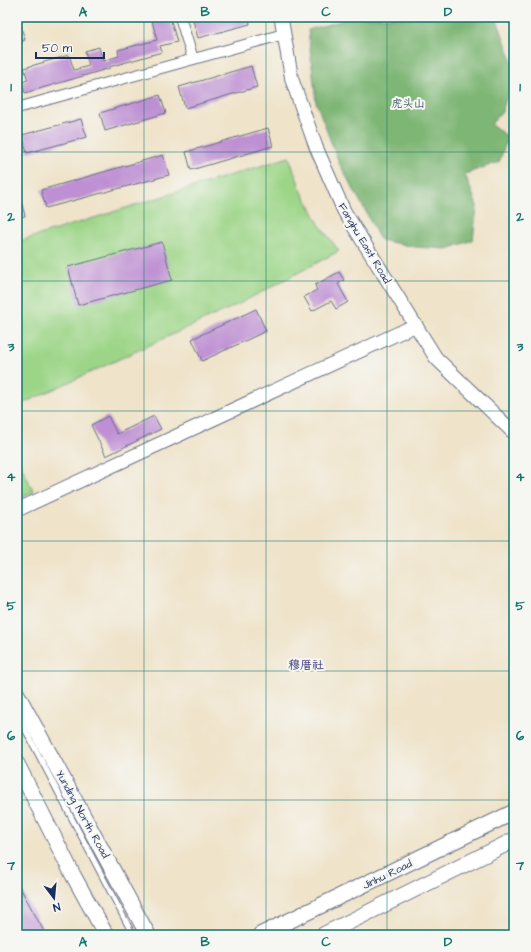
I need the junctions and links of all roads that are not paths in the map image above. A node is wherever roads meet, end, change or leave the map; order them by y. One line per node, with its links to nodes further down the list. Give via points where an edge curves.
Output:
1 (180, 17): 4 (street)
2 (281, 17): 3 (street, Fanghu East Road)
3 (284, 34): 4 (street); 6 (street, Fanghu East Road, via 292,80 316,148 344,211)
4 (193, 59): 5 (street)
5 (17, 108)
6 (416, 325): 7 (street, Fanghu East Road, via 436,358); 8 (street)
7 (514, 433)
8 (17, 510)
9 (17, 694): 16 (main road, Yunding North Road)
10 (17, 714): 15 (lane)
11 (17, 764): 14 (main road)
12 (514, 812): 17 (main road, Jinhu Road)
13 (514, 840): 18 (main road)
14 (106, 935)
15 (133, 935)
16 (148, 935)
17 (260, 935)
18 (324, 935)

